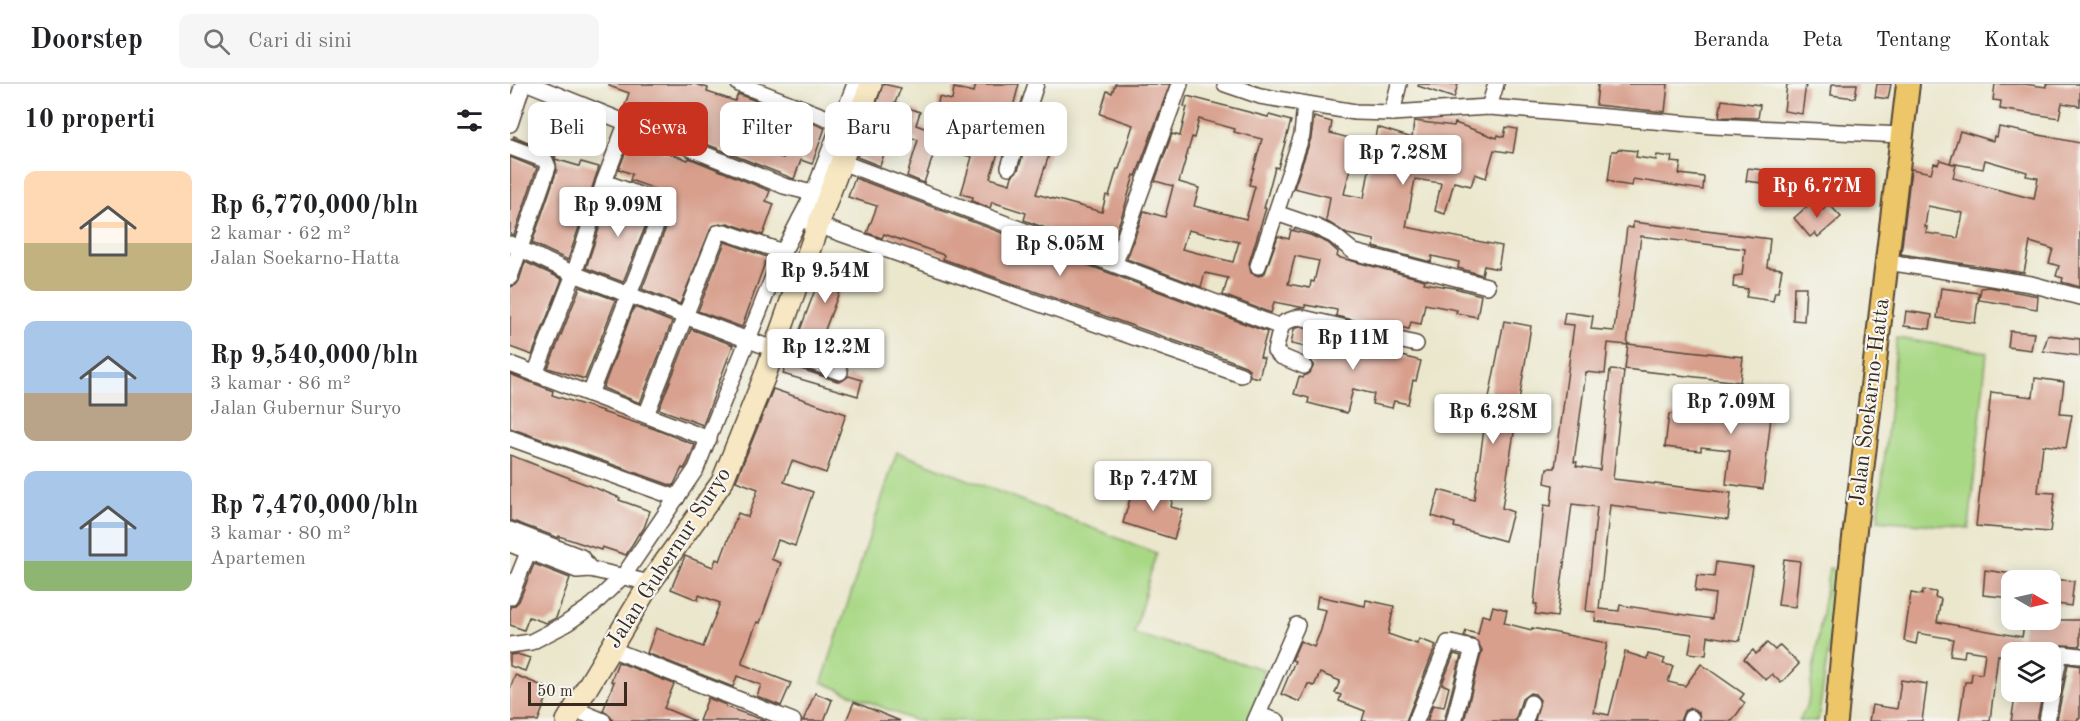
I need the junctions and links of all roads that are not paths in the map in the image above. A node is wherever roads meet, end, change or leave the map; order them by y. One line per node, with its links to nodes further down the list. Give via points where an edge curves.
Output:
1 (523, 84): 17 (street)
2 (530, 84): 19 (street)
3 (739, 84): 18 (street)
4 (855, 84): 12 (street)
5 (871, 84): 13 (main road, Jalan Gubernur Suryo)
6 (1036, 84): 27 (street)
7 (1180, 84): 35 (street)
8 (1225, 84): 14 (street, via 1260,96)
9 (1399, 84): 16 (street)
10 (1496, 84): 15 (street)
11 (1908, 84): 22 (main road, Jalan Soekarno-Hatta)
12 (852, 102)
13 (861, 102)
14 (1305, 104): 16 (street); 30 (street, via 1302,135)
15 (1489, 107): 16 (street); 22 (street, via 1713,126)
16 (1392, 113)
17 (512, 114)
18 (825, 120)
19 (618, 121)
20 (618, 145): 28 (street)
21 (510, 147): 32 (street, via 545,160 548,167)
22 (1900, 154): 34 (main road, Jalan Soekarno-Hatta)
23 (708, 156): 29 (street)
24 (836, 156): 29 (street)
25 (842, 156): 26 (main road, Jalan Gubernur Suryo)
26 (841, 162): 29 (main road, Jalan Gubernur Suryo); 35 (street)
27 (1009, 167)
28 (604, 182): 37 (street); 40 (street, via 659,201 662,206)
29 (820, 196): 31 (main road, Jalan Gubernur Suryo)
30 (1276, 213): 36 (street); 39 (street, via 1324,231 1354,252)
31 (809, 223): 33 (street); 46 (main road, Jalan Gubernur Suryo); 51 (street)
32 (515, 246): 37 (street); 38 (street)
33 (783, 252): 42 (street, via 718,232); 44 (street)
34 (1887, 262): 41 (street, via 2031,284); 77 (main road, Jalan Soekarno-Hatta)
35 (1114, 263): 43 (street)
36 (1258, 266)
37 (574, 274): 40 (street); 50 (street)
38 (510, 277)
39 (1486, 286)
40 (629, 294): 42 (street); 52 (street)
41 (2080, 297)
42 (686, 315): 44 (street); 53 (street)
43 (1281, 327): 45 (street, via 1299,317); 48 (street, via 1275,351)
44 (748, 340): 46 (street); 55 (street)
45 (1416, 344)
46 (774, 348): 49 (street); 62 (main road, Jalan Gubernur Suryo, via 722,482)
47 (510, 364): 50 (street)
48 (1304, 366)
49 (840, 372)
50 (535, 374): 52 (street)
51 (1241, 375)
52 (590, 394): 53 (street)
53 (646, 415): 55 (street)
54 (510, 438): 56 (street)
55 (709, 439): 56 (street)
56 (677, 498): 61 (street)
57 (510, 530): 60 (street, via 581,557)
58 (510, 544): 59 (street)
59 (529, 550): 60 (street, via 577,570); 63 (street)
60 (590, 569): 61 (street)
61 (624, 575): 62 (street); 65 (street, via 593,605 564,625 531,642)
62 (650, 583): 66 (main road, Jalan Gubernur Suryo)
63 (510, 597)
64 (1297, 625): 70 (street)
65 (510, 645)
66 (611, 648): 69 (main road, Jalan Gubernur Suryo); 72 (street)
67 (2080, 656): 78 (street, via 2064,654 2060,658)
68 (1531, 703): 76 (street)
69 (570, 715): 71 (street)
70 (1256, 718): 73 (street)
71 (603, 721)
72 (793, 721)
73 (1277, 721)
74 (1416, 721): 75 (street, via 1451,643 1471,648 1472,652)
75 (1454, 721)
76 (1525, 721)
77 (1836, 721)
78 (2047, 721)

